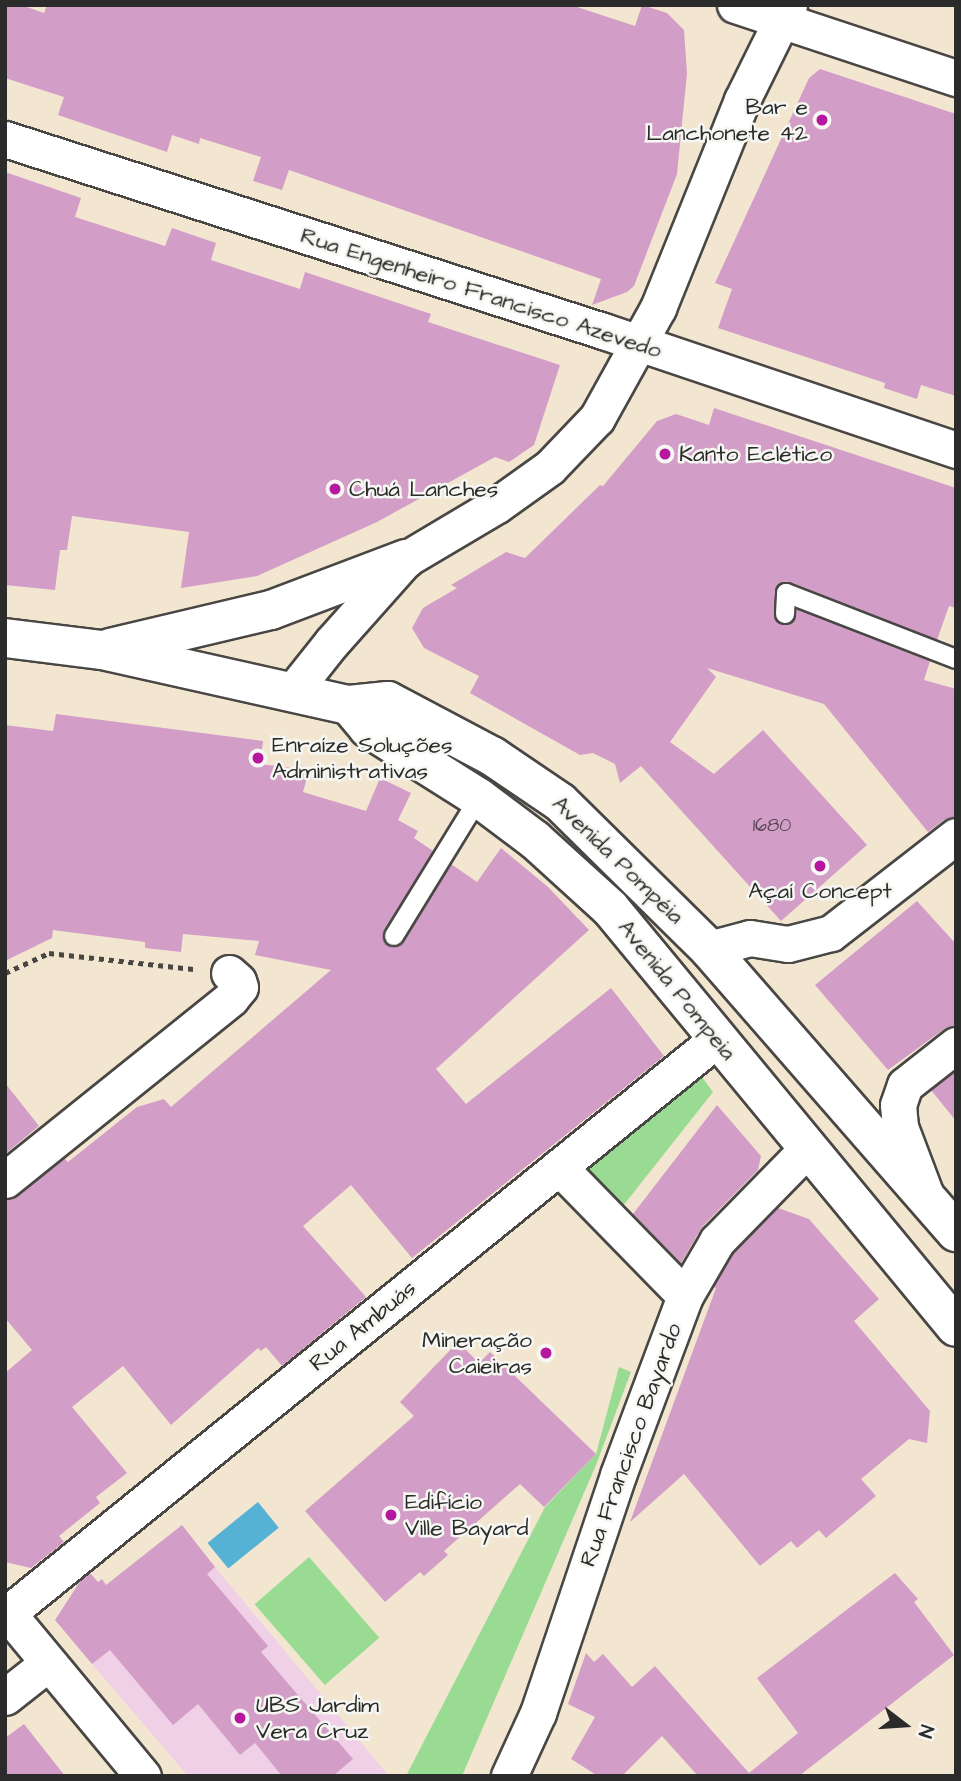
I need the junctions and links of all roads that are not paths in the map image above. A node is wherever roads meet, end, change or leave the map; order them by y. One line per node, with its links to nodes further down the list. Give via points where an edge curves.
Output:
1 (735, 5): 2 (street)
2 (784, 13): 3 (street); 5 (street, via 742,100)
3 (956, 78)
4 (5, 139): 5 (street, Rua Engenheiro Francisco Azevedo)
5 (641, 344): 6 (street, Rua Engenheiro Francisco Azevedo); 7 (street, via 597,418 550,467)
6 (956, 450)
7 (406, 559): 10 (main road, via 271,610); 12 (street)
8 (785, 614): 11 (lane, via 786,593)
9 (5, 638): 10 (main road, Avenida Pompéia)
10 (102, 650): 12 (main road, Avenida Pompéia)
11 (956, 659)
12 (293, 691): 13 (main road, Avenida Pompéia)
13 (349, 705): 14 (main road, Avenida Pompeia, via 368,728); 17 (main road, Avenida Pompéia, via 388,701 529,780 560,802)
14 (479, 798): 16 (lane); 19 (main road, Avenida Pompeia, via 535,840 610,908)
15 (956, 836): 17 (street, via 831,933 788,944 750,938)
16 (394, 936)
17 (709, 949): 24 (main road, Avenida Pompéia)
18 (229, 973): 23 (street, via 240,987 231,998)
19 (717, 1038): 21 (main road, Avenida Pompeia); 22 (street, Rua Ambuás)
20 (956, 1045): 24 (street, via 905,1085 898,1105 900,1127)
21 (807, 1148): 26 (street, Rua Francisco Bayardo, via 717,1241); 27 (main road, Avenida Pompeia)
22 (559, 1167): 26 (street); 28 (street, Rua Ambuás)
23 (5, 1180)
24 (928, 1200): 25 (main road, Avenida Pompéia)
25 (956, 1232)
26 (685, 1296): 32 (street, Rua Francisco Bayardo, via 618,1475 538,1713)
27 (956, 1327)
28 (6, 1611): 29 (street)
29 (48, 1663): 30 (street); 31 (street)
30 (5, 1697)
31 (143, 1776)
32 (509, 1776)

